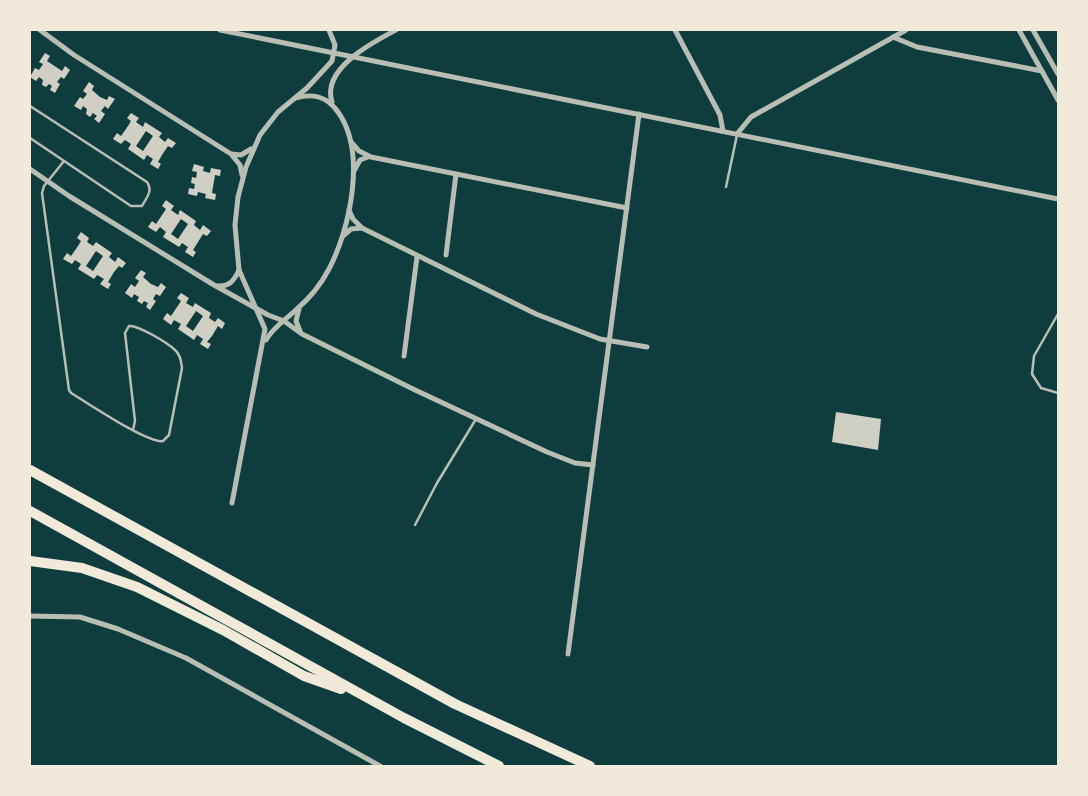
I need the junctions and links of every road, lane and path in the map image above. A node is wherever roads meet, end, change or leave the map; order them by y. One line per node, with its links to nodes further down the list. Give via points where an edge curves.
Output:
1 (40, 30): 24 (street)
2 (220, 30): 10 (street)
3 (328, 30): 10 (street, via 335,45)
4 (396, 30): 11 (street)
5 (675, 30): 19 (street, via 720,115)
6 (906, 30): 9 (street)
7 (1019, 30): 12 (street)
8 (1033, 30): 13 (street)
9 (893, 37): 12 (street, via 917,47); 20 (street, via 751,117)
10 (334, 53): 11 (street); 14 (street, via 324,70)
11 (354, 56): 16 (street, via 334,79 330,93); 18 (street)
12 (1042, 71): 15 (street)
13 (1058, 74)
14 (293, 99): 16 (street, via 315,96); 23 (street, via 278,112)
15 (1058, 100)
16 (333, 105): 22 (street, via 341,116)
17 (30, 106): 26 (lane, via 147,182 150,193 142,206 131,206)
18 (640, 114): 19 (street); 34 (street)
19 (723, 131): 20 (street)
20 (738, 134): 32 (lane); 33 (street)
21 (30, 138): 26 (lane)
22 (349, 139): 25 (street, via 359,151); 29 (street)
23 (254, 147): 24 (street, via 241,156); 30 (street)
24 (231, 154): 30 (street, via 240,165)
25 (372, 157): 28 (street); 29 (street, via 360,160)
26 (64, 161): 31 (lane)
27 (30, 169): 31 (street)
28 (456, 174): 34 (street); 38 (street)
29 (353, 176): 35 (street)
30 (242, 179): 40 (street, via 235,225)
31 (49, 182): 41 (street); 53 (lane, via 42,193 69,390)
32 (726, 188)
33 (1058, 199)
34 (628, 208): 47 (street)
35 (349, 210): 36 (street); 37 (street)
36 (362, 228): 37 (street, via 347,231); 39 (street)
37 (342, 238): 43 (street, via 322,280)
38 (446, 255)
39 (417, 257): 47 (street, via 536,314); 50 (street)
40 (239, 270): 41 (street, via 226,286); 42 (street)
41 (214, 285): 42 (street)
42 (255, 306): 45 (street); 49 (street, via 265,329)
43 (300, 307): 45 (street); 46 (street, via 296,321)
44 (1058, 314): 51 (lane, via 1034,356 1032,374 1041,388)
45 (284, 321): 46 (street); 49 (street, via 268,336)
46 (302, 334): 52 (street)
47 (610, 341): 48 (street); 54 (street)
48 (647, 347)
49 (263, 348): 56 (street)
50 (404, 356)
51 (1058, 394)
52 (476, 419): 54 (street, via 567,460); 58 (lane)
53 (133, 430): 53 (lane, via 135,421 125,333 129,326 134,325 176,350 182,368 166,439 154,442)
54 (593, 465): 61 (street)
55 (30, 470): 65 (highway, via 455,704)
56 (232, 503)
57 (30, 511): 62 (highway)
58 (416, 525)
59 (30, 561): 62 (highway, via 82,568 137,587 304,676)
60 (30, 616): 63 (street, via 80,617 178,654)
61 (568, 654)
62 (371, 700): 64 (highway)
63 (380, 766)
64 (499, 766)
65 (590, 766)

